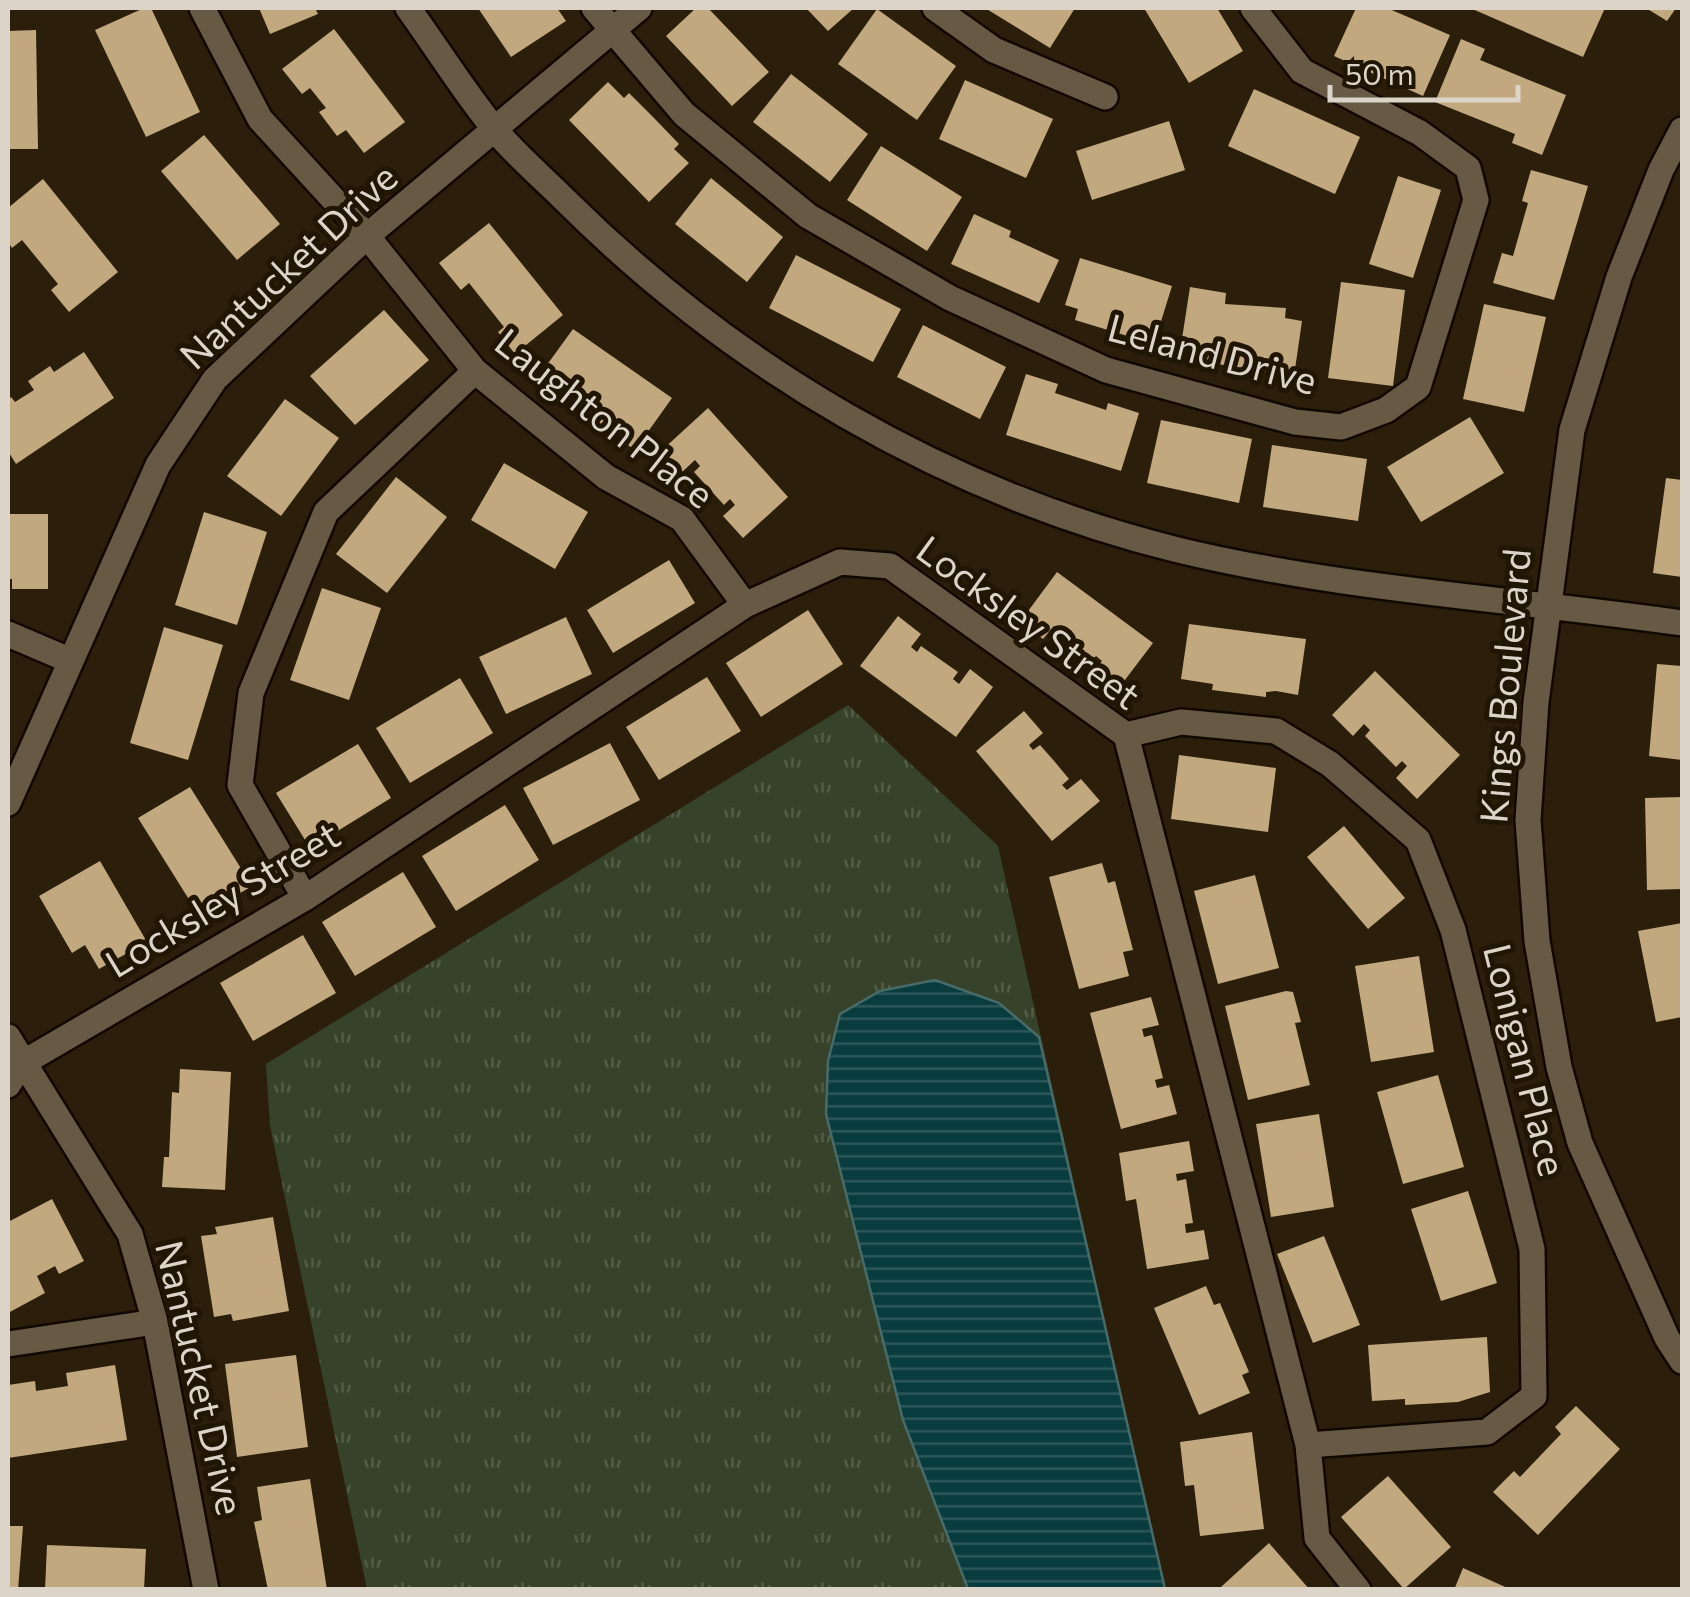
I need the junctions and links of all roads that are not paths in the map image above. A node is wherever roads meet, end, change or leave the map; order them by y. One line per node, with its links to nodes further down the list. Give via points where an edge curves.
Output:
1 (202, 8): 11 (street, Laughton Place, via 260,119)
2 (408, 8): 10 (street)
3 (594, 8): 7 (street, Leland Drive)
4 (640, 8): 7 (street, Nantucket Drive)
5 (934, 8): 8 (street, via 994,50)
6 (1253, 8): 7 (street, Leland Drive, via 1302,72 1420,133 1468,168 1476,200 1418,387 1386,410 1341,426 1295,422 1106,370 950,298 808,216 684,114)
7 (610, 32): 10 (street, Nantucket Drive)
8 (1105, 97)
9 (1682, 130): 13 (street, Kings Boulevard, via 1618,277 1572,430)
10 (497, 132): 11 (street, Nantucket Drive); 13 (street, via 620,255 740,352 898,446 1049,513 1174,549 1270,570)
11 (368, 236): 12 (street, Laughton Place); 17 (street, Nantucket Drive, via 215,379 158,465)
12 (475, 371): 14 (street, Laughton Place, via 606,477 682,519); 20 (street, via 326,512 251,692 240,786)
13 (1548, 604): 15 (street); 25 (street, Kings Boulevard, via 1528,820 1537,941 1580,1143)
14 (745, 605): 18 (street, Locksley Street, via 840,562 890,566); 20 (street, Locksley Street)
15 (1682, 623)
16 (8, 634): 17 (street)
17 (69, 660): 19 (street, Nantucket Drive)
18 (1126, 735): 26 (street, Locksley Street); 26 (street, Lonigan Place, via 1181,722 1276,731 1330,764 1418,840 1453,930 1532,1249 1534,1396 1487,1432)
19 (8, 803)
20 (305, 898): 22 (street, Locksley Street)
21 (8, 1037): 22 (street, Nantucket Drive)
22 (14, 1075): 23 (street, Nantucket Drive, via 130,1234)
23 (155, 1322): 24 (street); 27 (street, Nantucket Drive)
24 (8, 1344)
25 (1682, 1361)
26 (1308, 1445): 28 (street, Locksley Street, via 1317,1538)
27 (206, 1590)
28 (1358, 1590)

